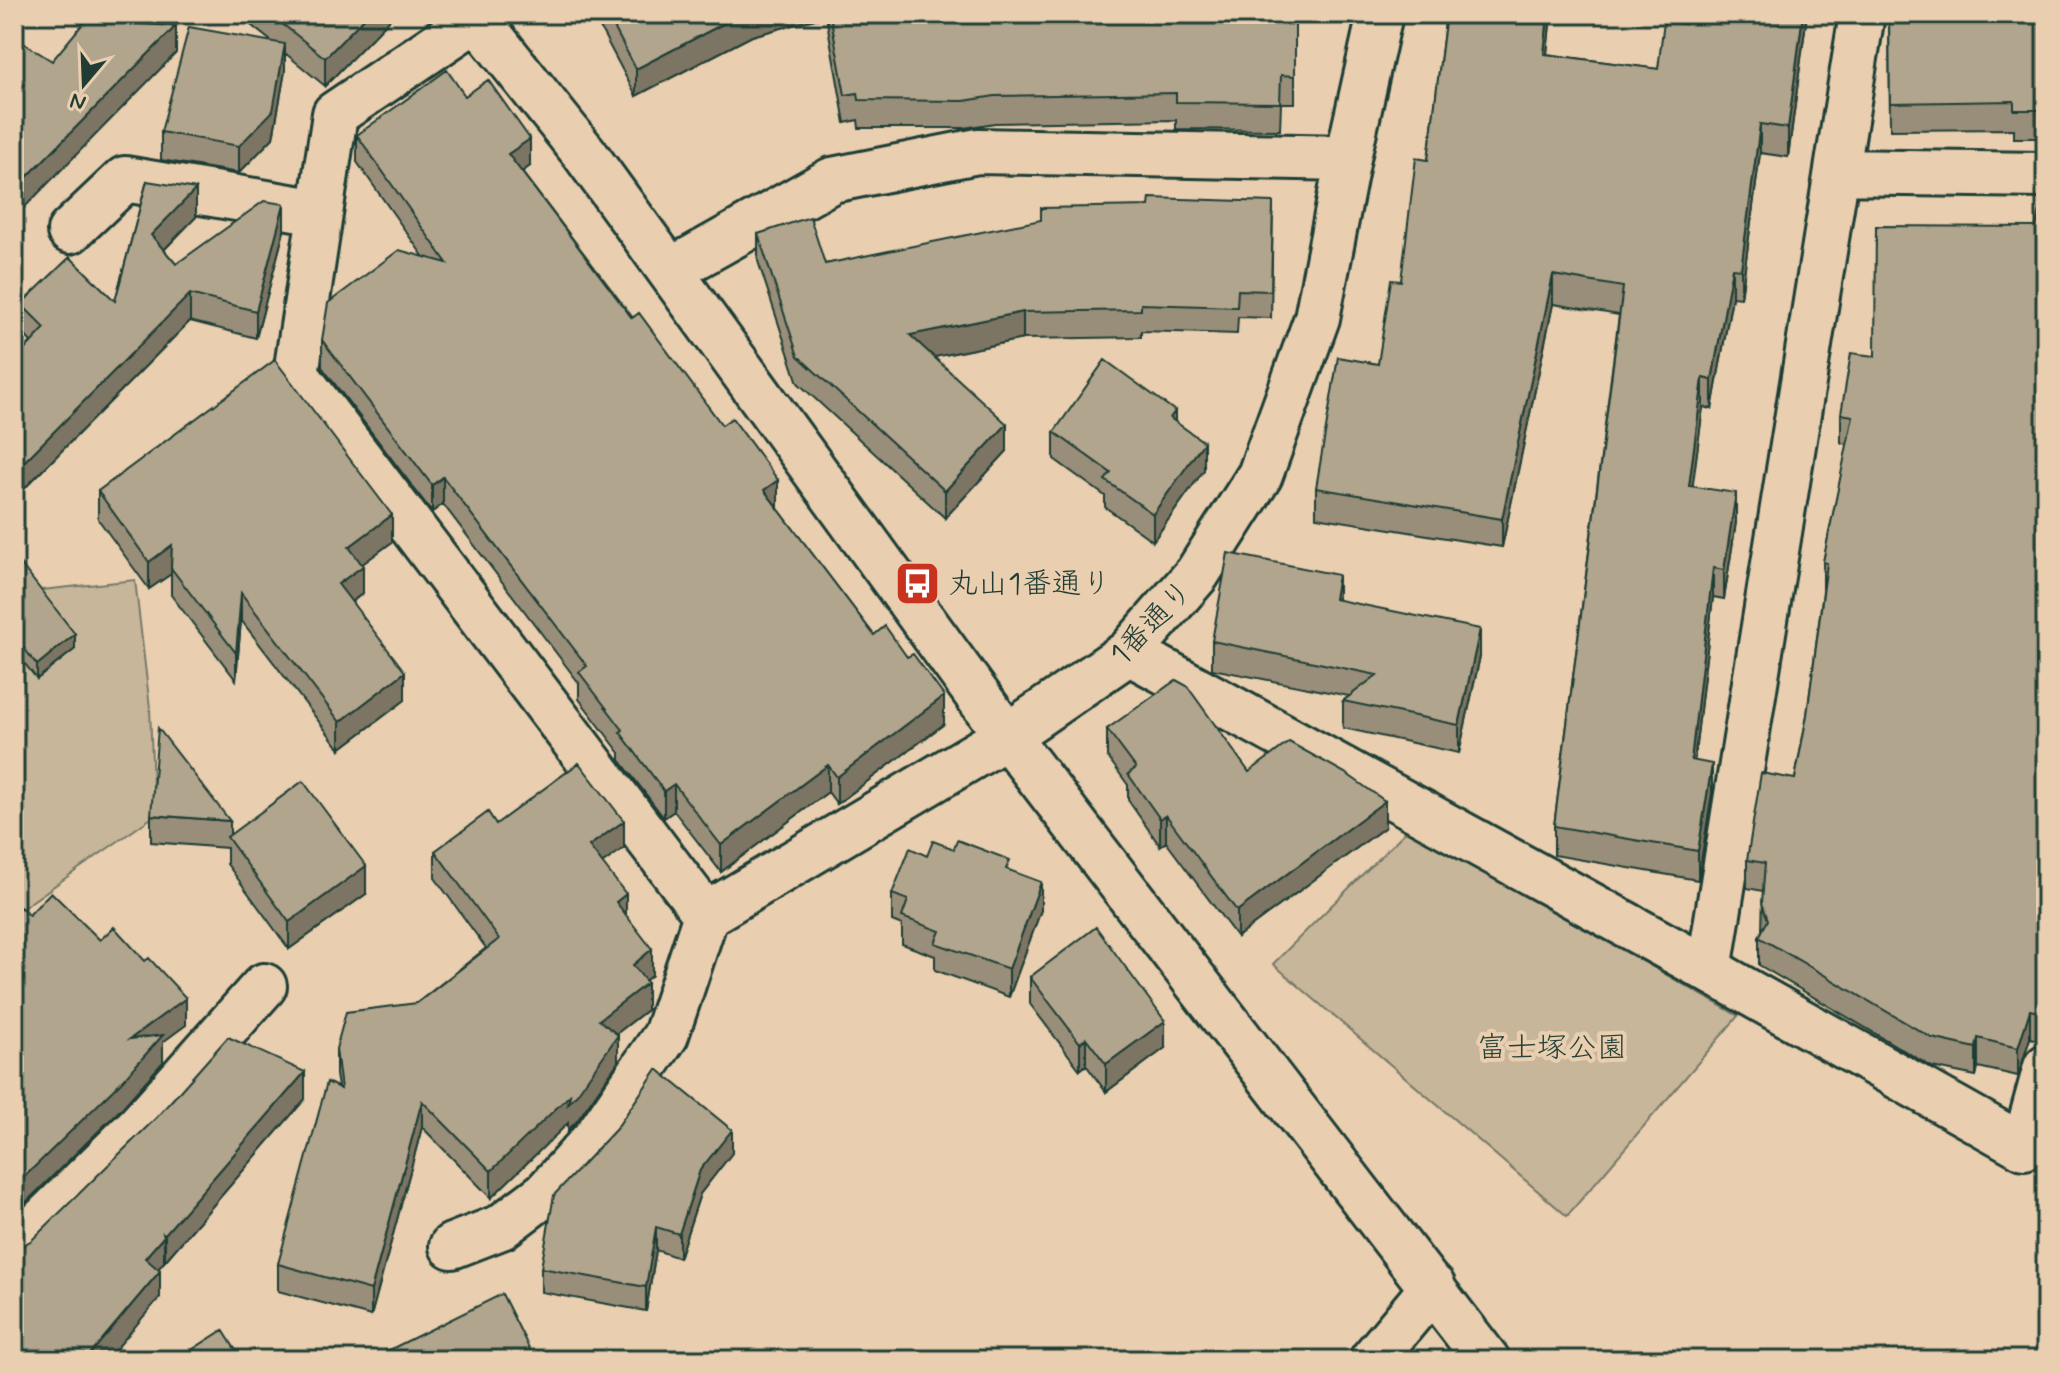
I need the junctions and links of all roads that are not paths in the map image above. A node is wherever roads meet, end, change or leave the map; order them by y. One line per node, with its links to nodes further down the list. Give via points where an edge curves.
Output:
1 (1380, 14): 4 (street, 1番通り)
2 (1862, 14): 5 (street)
3 (477, 15): 7 (street, via 335,114); 9 (street)
4 (1348, 158): 9 (street, via 978,151 832,180); 10 (street, 1番通り, via 1317,318 1260,475 1197,574)
5 (1837, 172): 6 (street); 13 (street)
6 (2046, 175)
7 (319, 212): 8 (street, via 125,179); 12 (street, via 296,374)
8 (70, 231)
9 (670, 271): 11 (street)
10 (1129, 652): 11 (street, 1番通り); 13 (street)
11 (1007, 736): 12 (street, 1番通り); 18 (street)
12 (706, 915): 16 (street, via 666,1035 597,1136 546,1193 501,1227)
13 (1709, 970): 15 (street, via 2024,1147)
14 (264, 986): 17 (street, via 139,1126)
15 (2046, 1067)
16 (452, 1246)
17 (14, 1249)
18 (1433, 1287): 19 (street); 20 (street)
19 (1372, 1360)
20 (1487, 1360)

